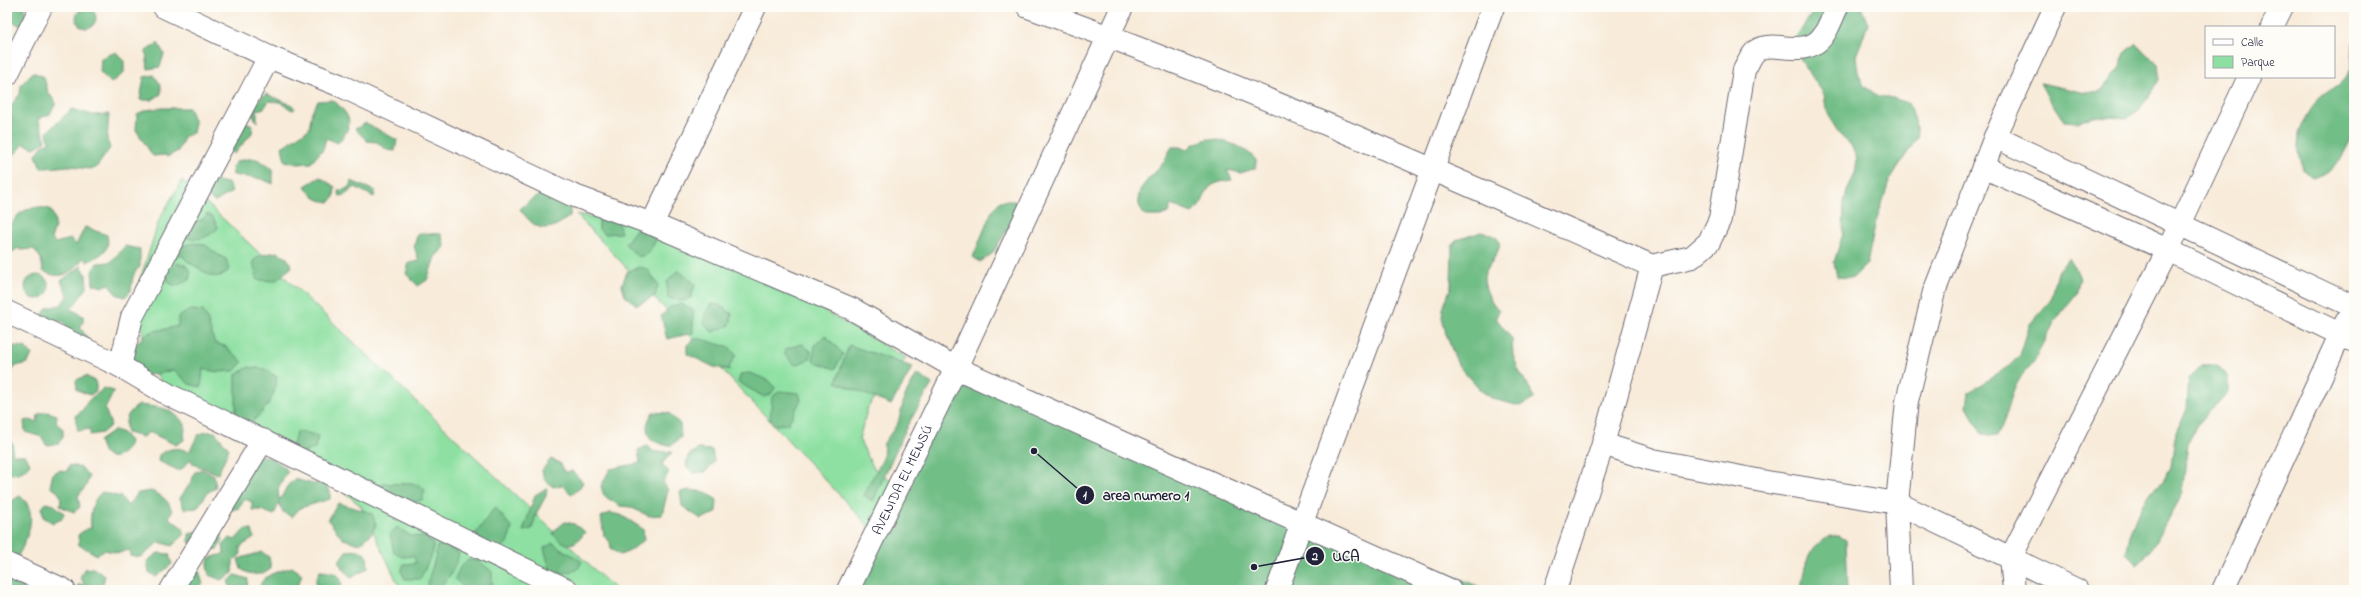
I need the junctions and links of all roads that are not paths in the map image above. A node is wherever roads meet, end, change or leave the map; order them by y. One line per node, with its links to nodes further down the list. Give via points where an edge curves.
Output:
1 (40, 7): 13 (street)
2 (164, 7): 12 (street)
3 (755, 7): 18 (street)
4 (1028, 7): 11 (street)
5 (1122, 7): 11 (street, AVENIDA EL MENSÚ)
6 (1493, 7): 17 (street)
7 (1837, 7): 21 (street, via 1827,31 1814,46 1800,50 1769,46 1755,52 1744,70 1720,219 1709,242 1692,257)
8 (2055, 7): 15 (street)
9 (2282, 7): 10 (street)
10 (2272, 26)
11 (1108, 36): 17 (street); 26 (street, AVENIDA EL MENSÚ)
12 (269, 57): 18 (street, via 339,86 572,195); 25 (street, via 132,317)
13 (7, 74)
14 (2249, 78): 19 (street)
15 (1995, 137): 16 (street); 19 (street)
16 (1984, 167): 20 (street); 29 (street, via 1934,292 1907,401)
17 (1432, 168): 21 (street); 30 (street)
18 (652, 224): 26 (street, via 852,309)
19 (2180, 225): 20 (street); 22 (street)
20 (2168, 250): 24 (street); 31 (street)
21 (1652, 266): 28 (street)
22 (2354, 306): 24 (street)
23 (7, 312): 25 (street)
24 (2347, 338): 43 (street)
25 (120, 366): 27 (street, via 169,395)
26 (956, 368): 30 (street); 36 (street, AVENIDA EL MENSÚ)
27 (263, 440): 34 (street); 35 (street)
28 (1603, 444): 29 (street, via 1653,460); 39 (street)
29 (1897, 503): 31 (street); 40 (street)
30 (1303, 523): 37 (street); 38 (street)
31 (2012, 557): 41 (street); 42 (street)
32 (7, 564): 33 (street)
33 (64, 590)
34 (171, 590)
35 (567, 590)
36 (848, 590)
37 (1277, 590)
38 (1450, 590)
39 (1555, 590)
40 (1901, 590)
41 (2014, 590)
42 (2077, 590)
43 (2223, 590)

